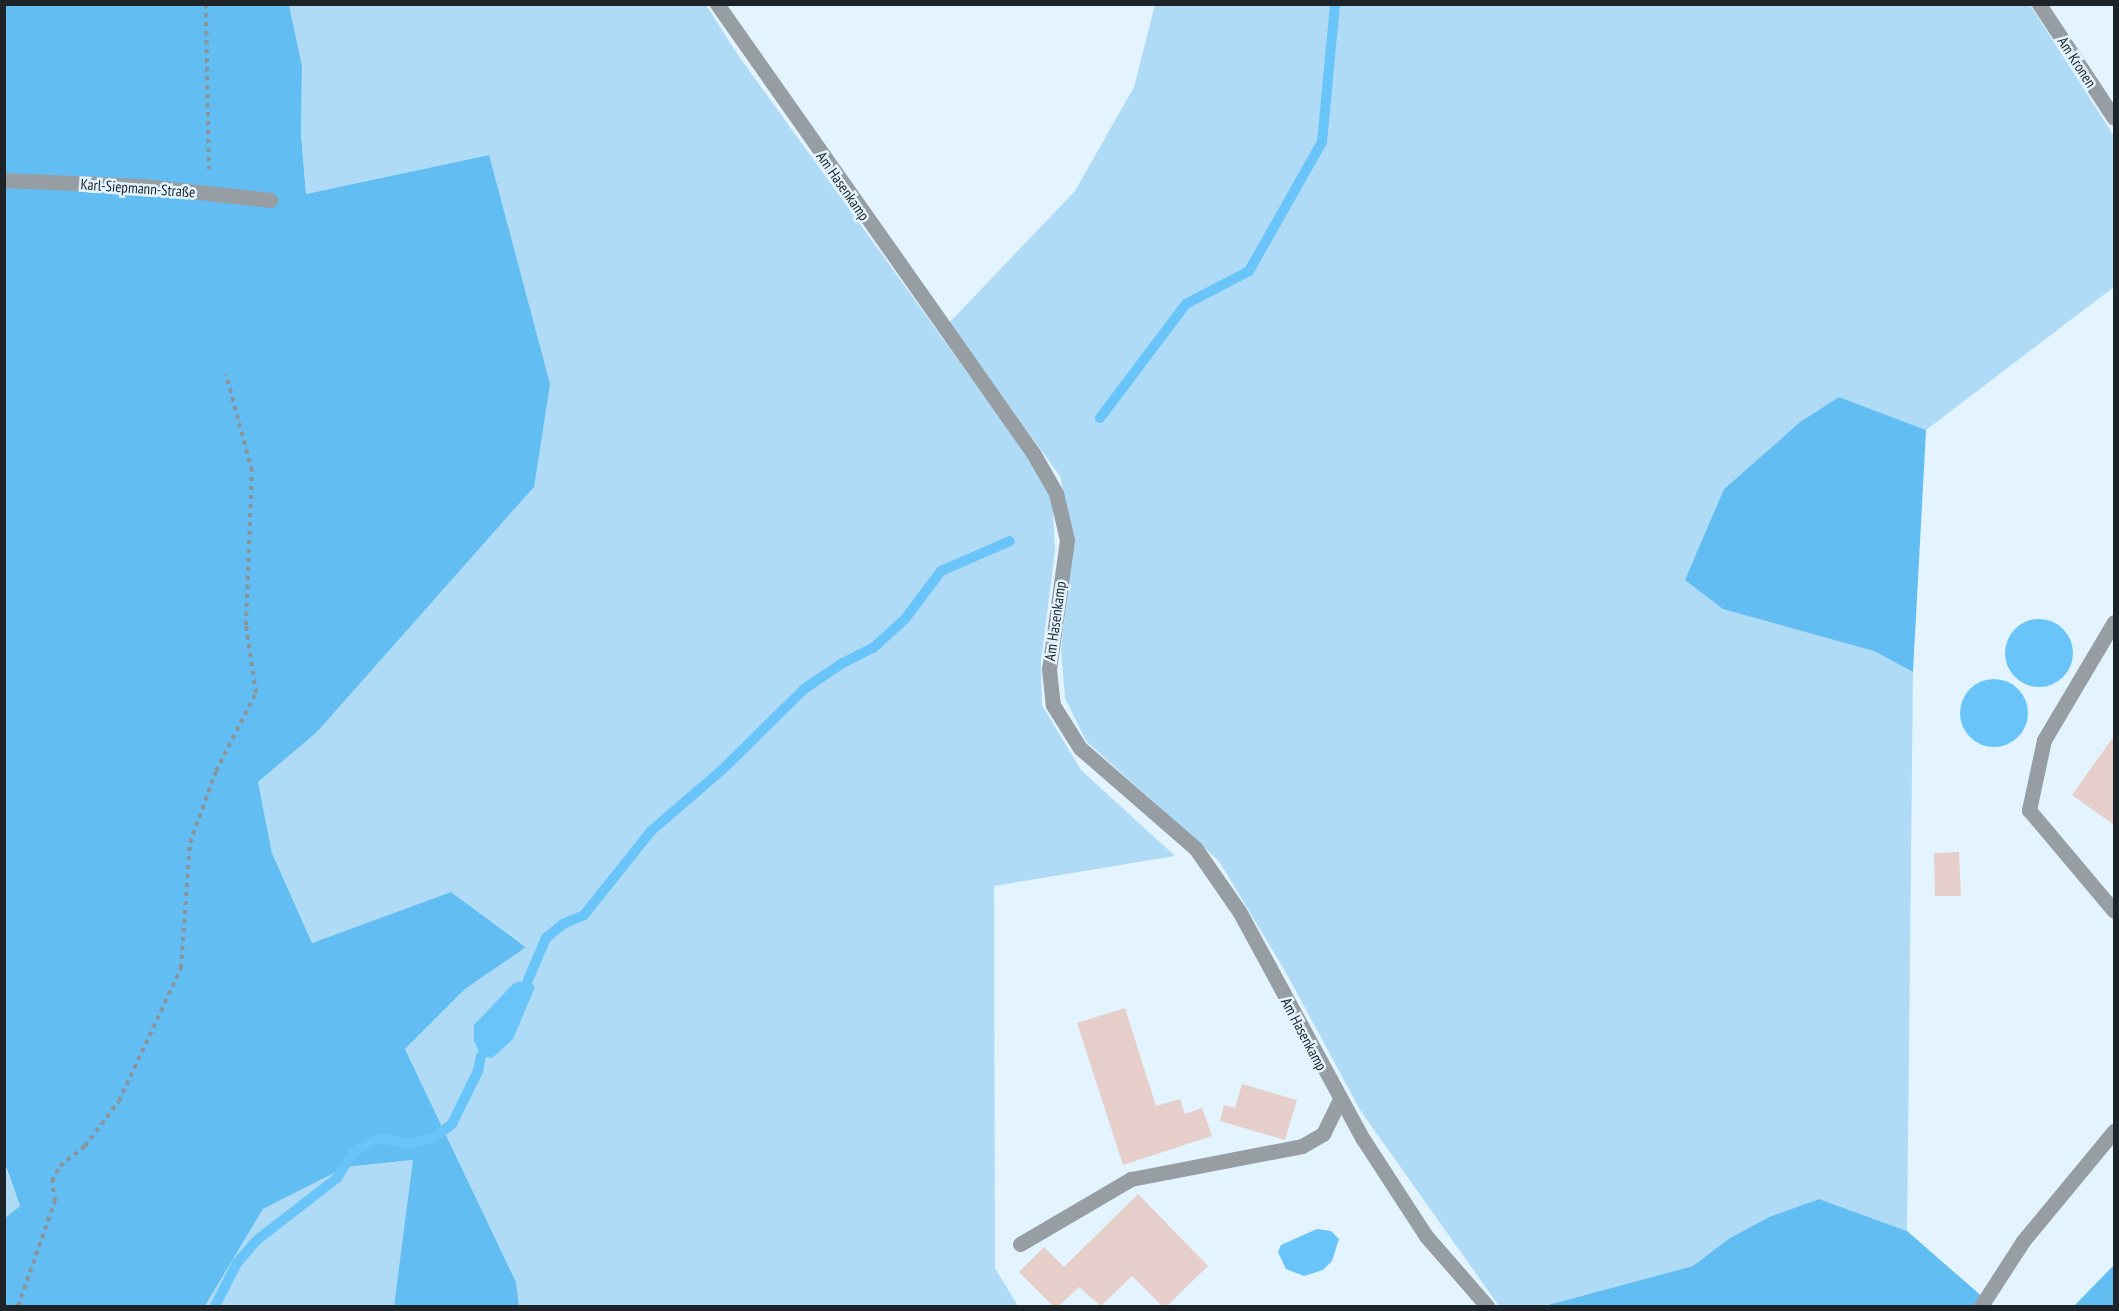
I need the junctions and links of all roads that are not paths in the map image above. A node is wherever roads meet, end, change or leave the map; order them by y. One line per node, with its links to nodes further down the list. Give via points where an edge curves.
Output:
1 (717, 4): 8 (street, Am Hasenkamp, via 1033,453 1056,493 1066,540 1049,669 1053,705 1080,748 1196,849 1239,911)
2 (2039, 4): 3 (street, Am Kronen)
3 (2115, 118)
4 (4, 180): 5 (street, Karl-Siepmann-Straße)
5 (270, 200)
6 (2115, 622): 7 (street, via 2044,740 2029,810)
7 (2115, 911)
8 (1339, 1101): 10 (street, via 1323,1134 1302,1146 1131,1179); 11 (street, Am Hasenkamp, via 1426,1236)
9 (2115, 1131): 12 (street, via 2023,1241)
10 (1020, 1244)
11 (1487, 1306)
12 (1981, 1306)

